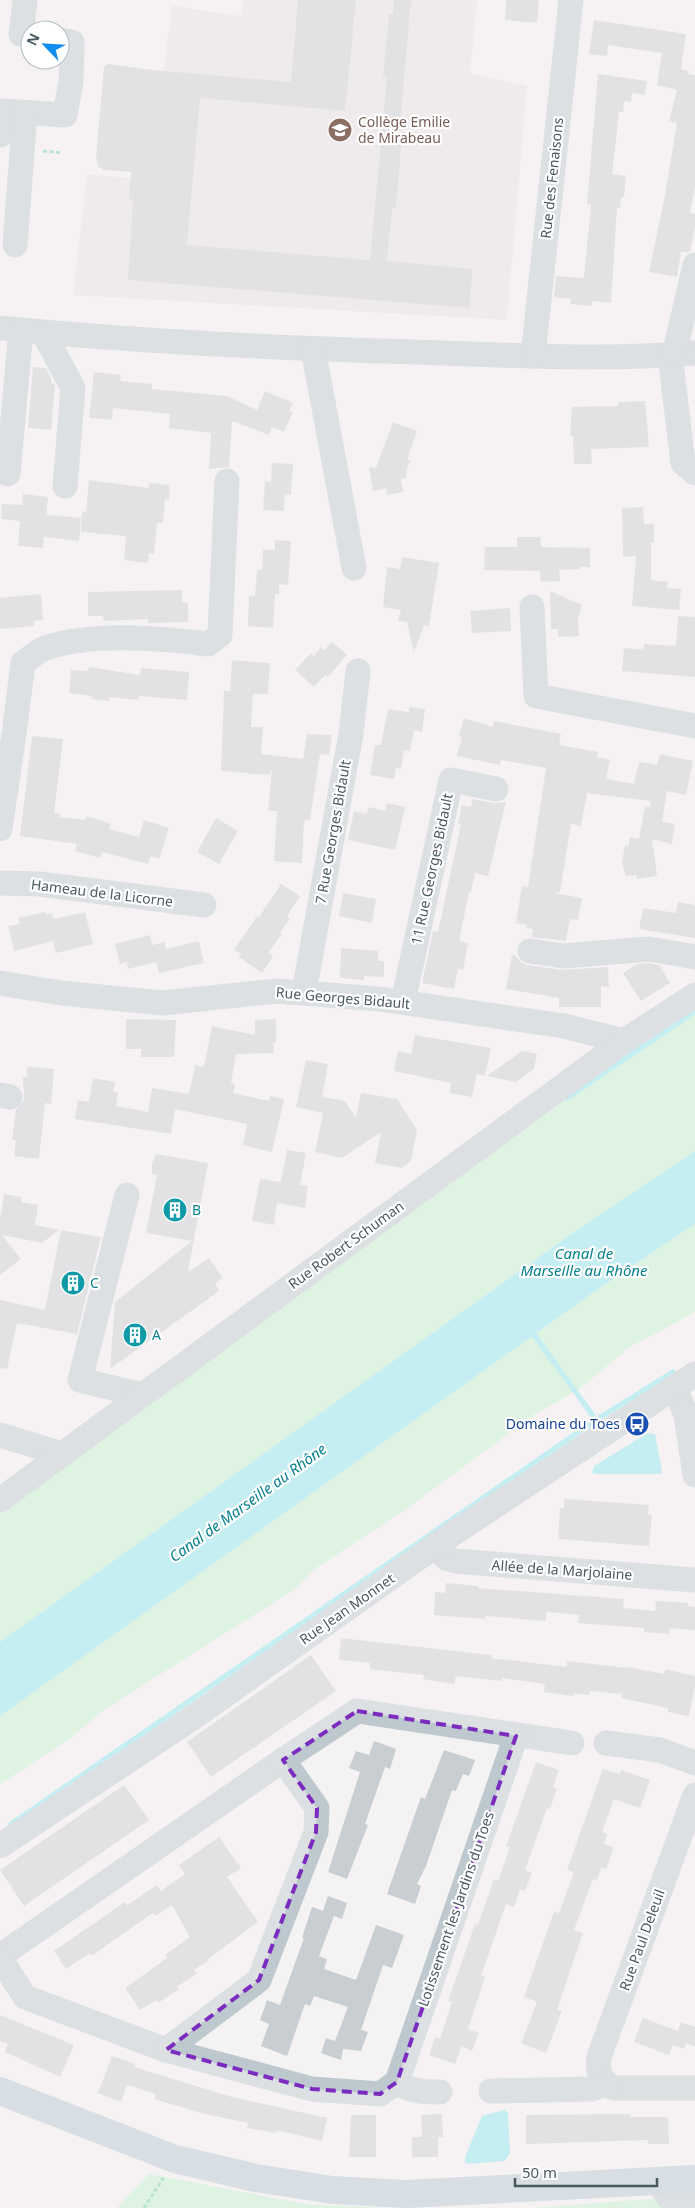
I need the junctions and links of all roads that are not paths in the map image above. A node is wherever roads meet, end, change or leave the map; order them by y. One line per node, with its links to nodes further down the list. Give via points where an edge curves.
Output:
1 (25, 0): 3 (street)
2 (571, 0): 11 (street, Rue des Fenaisons)
3 (23, 20)
4 (70, 42): 5 (street, via 71,81 66,115)
5 (7, 118): 6 (street)
6 (15, 246)
7 (695, 265): 10 (street)
8 (21, 330): 9 (street); 13 (street); 15 (street, via 73,388)
9 (312, 349): 11 (street); 16 (street)
10 (680, 354): 11 (street); 12 (street, via 683,463)
11 (533, 356)
12 (695, 473)
13 (8, 474)
14 (227, 481): 21 (street, via 220,635 208,644 164,639 85,640 44,649 23,663)
15 (64, 486)
16 (354, 568)
17 (532, 607): 19 (street, via 536,696)
18 (358, 671): 27 (street, 7 Rue Georges Bidault, via 351,734)
19 (695, 726)
20 (496, 789): 29 (street, 11 Rue Georges Bidault, via 451,780)
21 (0, 829)
22 (0, 884): 23 (street, Hameau de la Licorne, via 40,884)
23 (204, 905)
24 (530, 951): 25 (street, via 563,956 649,949)
25 (695, 957)
26 (0, 983): 27 (street, Rue Georges Bidault, via 61,993 162,1002 277,991)
27 (304, 992): 29 (street, Rue Georges Bidault)
28 (695, 995): 30 (street, Rue Robert Schuman)
29 (403, 1002): 30 (street, Rue Georges Bidault, via 564,1026)
30 (624, 1041): 33 (street, Rue Robert Schuman)
31 (127, 1195): 33 (street, via 80,1380)
32 (685, 1381): 36 (street, via 686,1415); 38 (street, Rue Jean Monnet)
33 (142, 1395): 35 (street, Rue Robert Schuman)
34 (0, 1435): 35 (street)
35 (62, 1454): 37 (street, Rue Robert Schuman)
36 (695, 1475)
37 (0, 1500)
38 (435, 1546): 39 (street, Allée de la Marjolaine, via 446,1558 455,1561); 46 (street, Rue Jean Monnet, via 194,1717)
39 (695, 1580)
40 (516, 1736): 42 (street); 43 (street, via 357,1711); 49 (street, Lotissement les Jardins du Toes)
41 (606, 1743): 44 (street, via 660,1750)
42 (572, 1744)
43 (283, 1760): 47 (street); 48 (street, via 317,1808 316,1832 259,1980)
44 (695, 1763)
45 (695, 1795): 50 (street, Rue Paul Deleuil, via 599,2056 597,2068)
46 (0, 1846)
47 (0, 1957): 48 (street, via 25,1997)
48 (166, 2050): 49 (street, via 312,2089 380,2094)
49 (397, 2082): 54 (street, via 418,2092)
50 (606, 2084): 51 (street, via 624,2090); 53 (street, via 592,2089)
51 (695, 2088)
52 (0, 2091): 56 (main road, via 175,2159 256,2178 323,2188 407,2194)
53 (491, 2091)
54 (440, 2092)
55 (695, 2179): 56 (main road)
56 (668, 2196): 57 (street)
57 (695, 2204)

